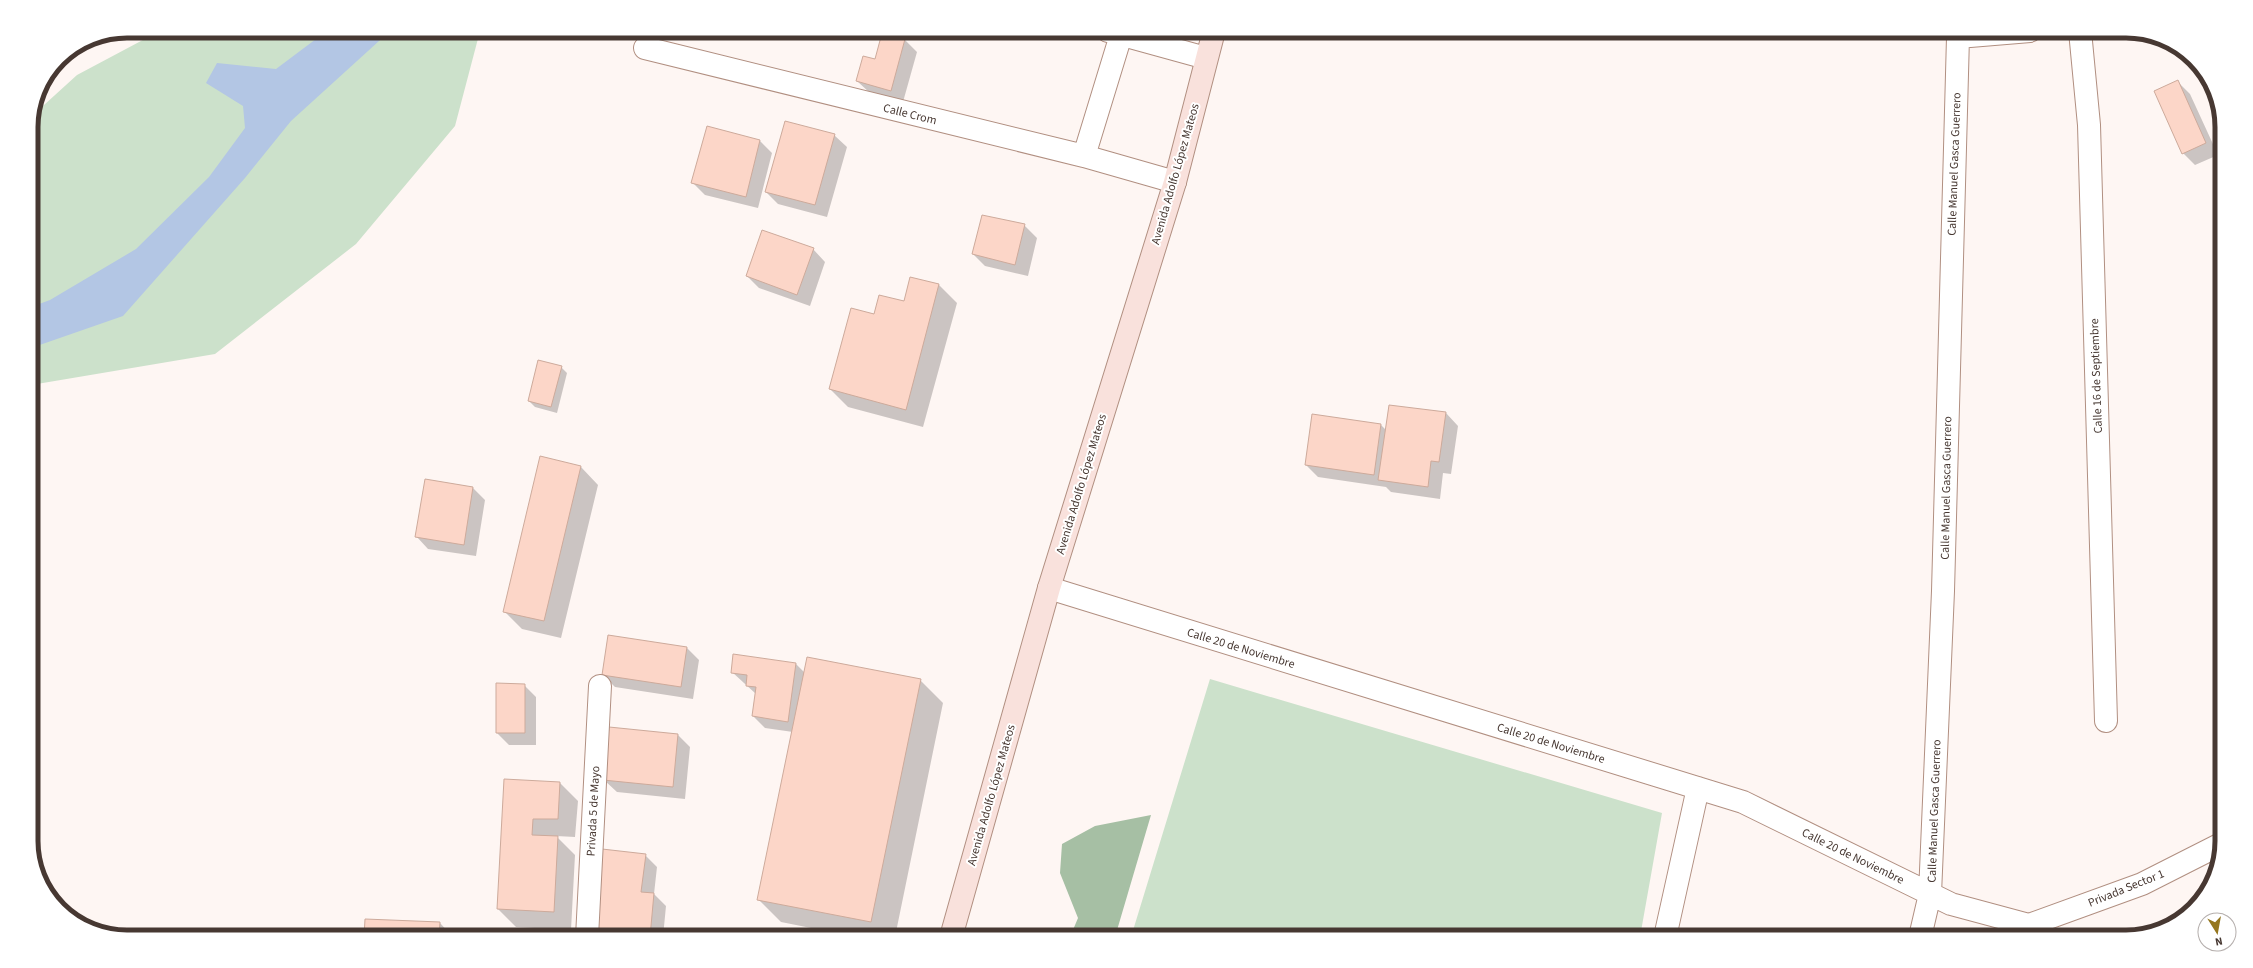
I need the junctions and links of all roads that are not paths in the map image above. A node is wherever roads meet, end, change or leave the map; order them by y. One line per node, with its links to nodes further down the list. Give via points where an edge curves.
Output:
1 (1113, 38): 8 (street)
2 (1132, 38): 7 (street)
3 (1212, 38): 7 (main road, Avenida Adolfo López Mateos)
4 (1958, 38): 15 (street, Calle Manuel Gasca Guerrero, via 1943,591)
5 (2081, 38): 12 (street, Calle 16 de Septiembre, via 2089,125)
6 (645, 48): 8 (street, Calle Crom)
7 (1206, 58): 9 (main road, Avenida Adolfo López Mateos)
8 (1084, 156): 9 (street, Calle Crom)
9 (1175, 182): 10 (main road, Avenida Adolfo López Mateos)
10 (1049, 588): 13 (street, Calle 20 de Noviembre); 17 (main road, Avenida Adolfo López Mateos)
11 (600, 686): 16 (street, Privada 5 de Mayo)
12 (2106, 721)
13 (1698, 788): 15 (street, Calle 20 de Noviembre, via 1743,802); 18 (street)
14 (2215, 847): 21 (street, Privada Sector 1, via 2142,884)
15 (1930, 894): 19 (street, Calle Manuel Gasca Guerrero); 20 (street, Calle 20 de Noviembre, via 1951,904)
16 (587, 930)
17 (953, 930)
18 (1667, 930)
19 (1922, 930)
20 (2027, 930)
21 (2032, 930)

